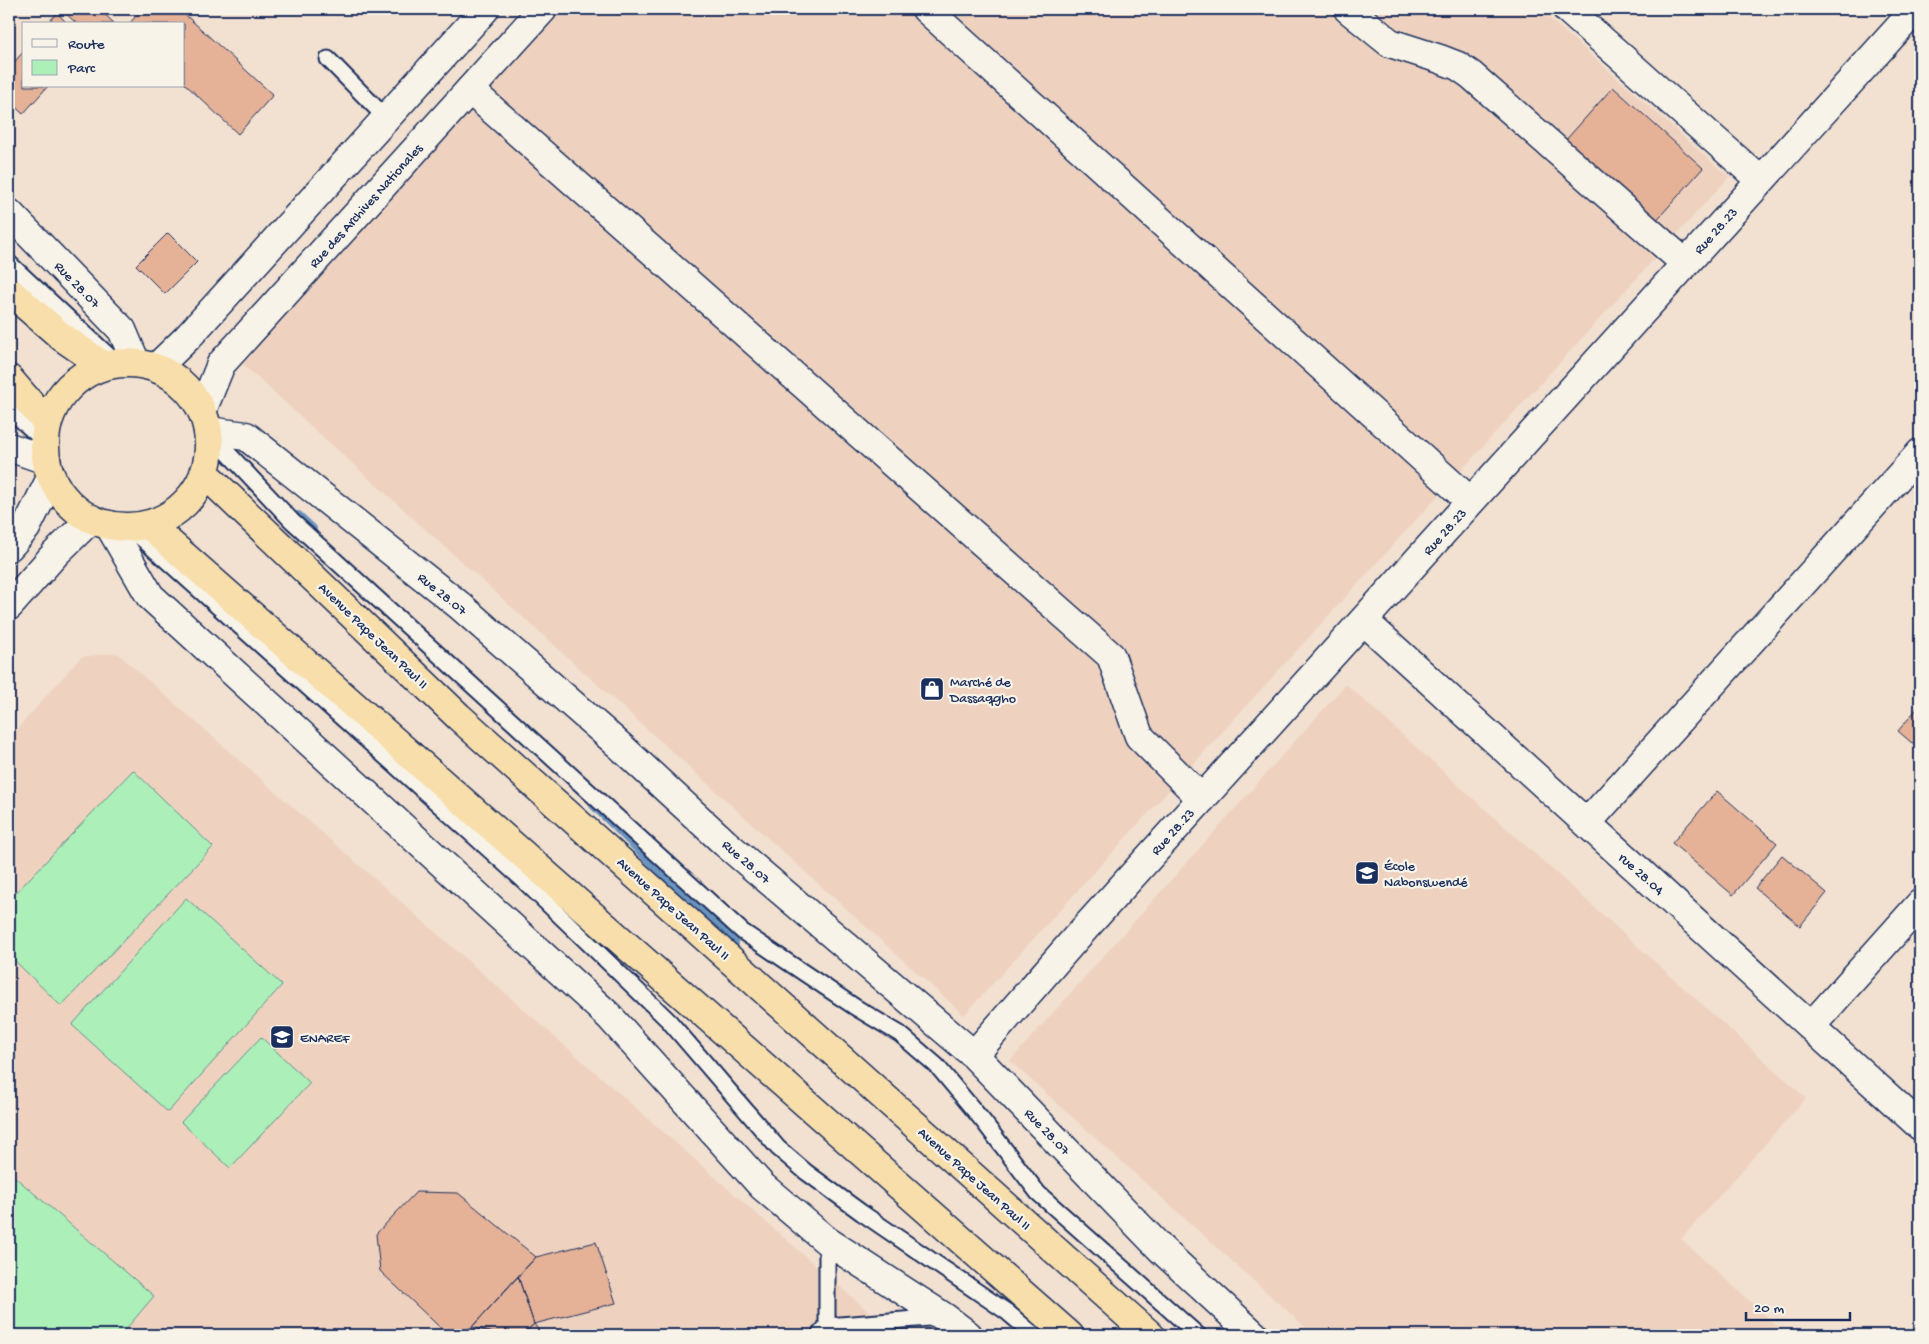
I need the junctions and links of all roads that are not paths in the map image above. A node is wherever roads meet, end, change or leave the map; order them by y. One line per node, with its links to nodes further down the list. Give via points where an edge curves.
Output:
1 (485, 9): 9 (street)
2 (543, 9): 8 (street, Rue des Archives Nationales)
3 (926, 9): 23 (street)
4 (1348, 9): 13 (street, via 1390,43 1440,58 1471,75)
5 (1568, 9): 10 (street)
6 (1916, 9): 10 (street, Rue 28.23)
7 (328, 59): 9 (lane)
8 (470, 90): 18 (street, Rue des Archives Nationales, via 222,364); 28 (street, via 1111,656 1139,736)
9 (386, 118): 15 (street, via 194,331)
10 (1760, 180): 13 (street, Rue 28.23)
11 (9, 213): 15 (street, Rue 28.07, via 122,330)
12 (9, 263): 15 (lane)
13 (1685, 263): 23 (street, Rue 28.23)
14 (9, 291): 15 (highway, via 62,338)
15 (128, 365): 18 (highway, via 172,375 180,381); 20 (highway, via 94,369 64,390 54,406)
16 (9, 379): 20 (highway)
17 (9, 409): 20 (lane)
18 (205, 421): 22 (highway, via 209,452); 32 (street, Rue 28.07, via 246,436 459,605 725,843); 41 (lane, via 292,522 743,932 900,1034 937,1066 1038,1193)
19 (9, 447): 20 (street)
20 (47, 450): 24 (highway, via 61,494 74,508); 25 (street, via 26,528)
21 (1920, 453): 29 (street)
22 (204, 473): 24 (highway, via 196,491 167,517); 40 (highway, Avenue Pape Jean Paul II, via 460,717)
23 (1470, 501): 27 (street, Rue 28.23)
24 (119, 524): 26 (street, via 56,553); 34 (street, via 150,596 610,1016 762,1186); 38 (lane, via 524,881 669,1021 785,1154 862,1213 1007,1312); 39 (highway)
25 (9, 547)
26 (9, 606)
27 (1364, 620): 28 (street, Rue 28.23); 29 (street, rue 28.04)
28 (1202, 799): 32 (street, Rue 28.23)
29 (1587, 823): 31 (street, rue 28.04)
30 (1920, 904): 31 (street)
31 (1811, 1026): 33 (street, rue 28.04)
32 (974, 1055): 42 (street, Rue 28.07, via 1161,1248)
33 (1920, 1126)
34 (827, 1241): 35 (street); 36 (lane)
35 (944, 1317): 36 (lane); 37 (street)
36 (823, 1331)
37 (968, 1335)
38 (1034, 1335)
39 (1069, 1335)
40 (1150, 1335)
41 (1198, 1335)
42 (1254, 1335)

